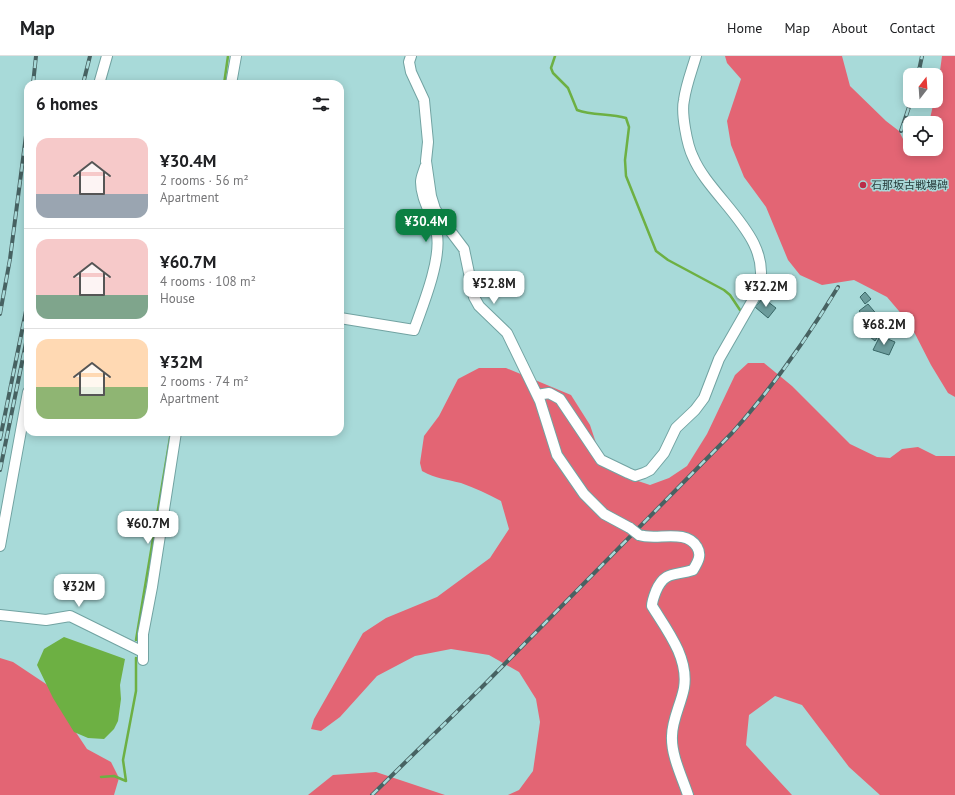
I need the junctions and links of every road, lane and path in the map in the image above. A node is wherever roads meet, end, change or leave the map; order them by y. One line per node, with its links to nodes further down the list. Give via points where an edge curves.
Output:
1 (107, 56): 5 (street)
2 (236, 56): 6 (street)
3 (411, 56): 7 (street, via 411,72 424,100 428,142)
4 (696, 56): 9 (street, via 683,101 686,130 693,157 756,249 761,261 762,279 758,291 719,359 704,398 676,428 664,453 644,474 635,476 601,460 560,399 548,393)
5 (100, 80)
6 (232, 80)
7 (426, 161): 8 (street, via 421,182 437,234 437,244 428,290 414,330); 9 (street, via 435,209 464,249 474,298 507,332)
8 (344, 319)
9 (537, 395): 14 (street, bridge, via 557,455 584,494 604,514 639,535 652,538 683,537 695,544 700,553 698,564 693,570 666,576 660,581 652,601 652,606 673,638 682,662 684,686 672,735 673,748)
10 (24, 414): 12 (street)
11 (175, 436): 13 (street, via 143,634 143,656 70,616 46,620)
12 (0, 546)
13 (0, 615)
14 (688, 795)

